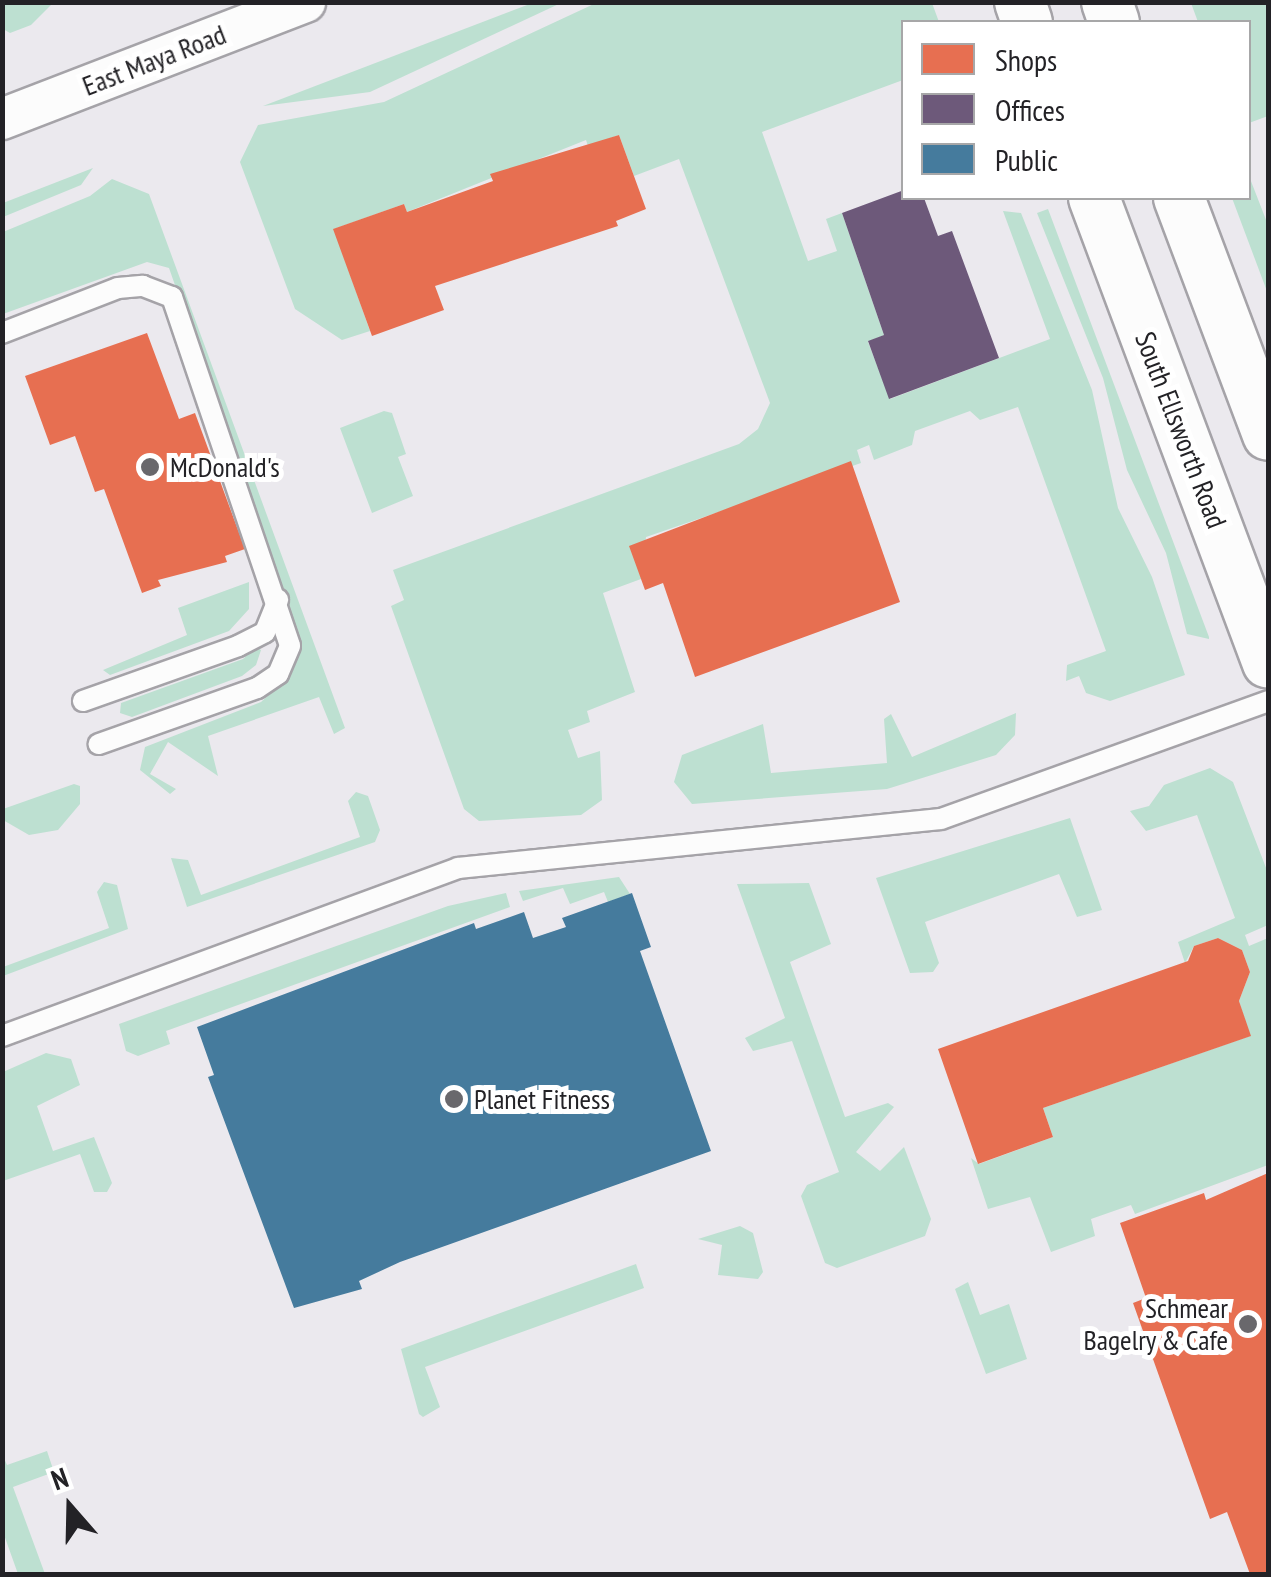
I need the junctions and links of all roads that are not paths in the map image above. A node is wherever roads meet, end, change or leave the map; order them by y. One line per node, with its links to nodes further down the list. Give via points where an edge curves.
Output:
1 (305, 2): 2 (street, East Maya Road)
2 (2, 119)
3 (1095, 200): 8 (street, South Ellsworth Road)
4 (1179, 200): 6 (street)
5 (2, 333): 7 (lane, via 118,288 143,286 172,297)
6 (1268, 435)
7 (278, 598): 9 (lane, via 264,632 238,646); 11 (lane, via 290,646 278,674 258,688)
8 (1268, 663)
9 (83, 700)
10 (1268, 701): 12 (lane, via 941,819 458,868)
11 (99, 744)
12 (2, 1036)

